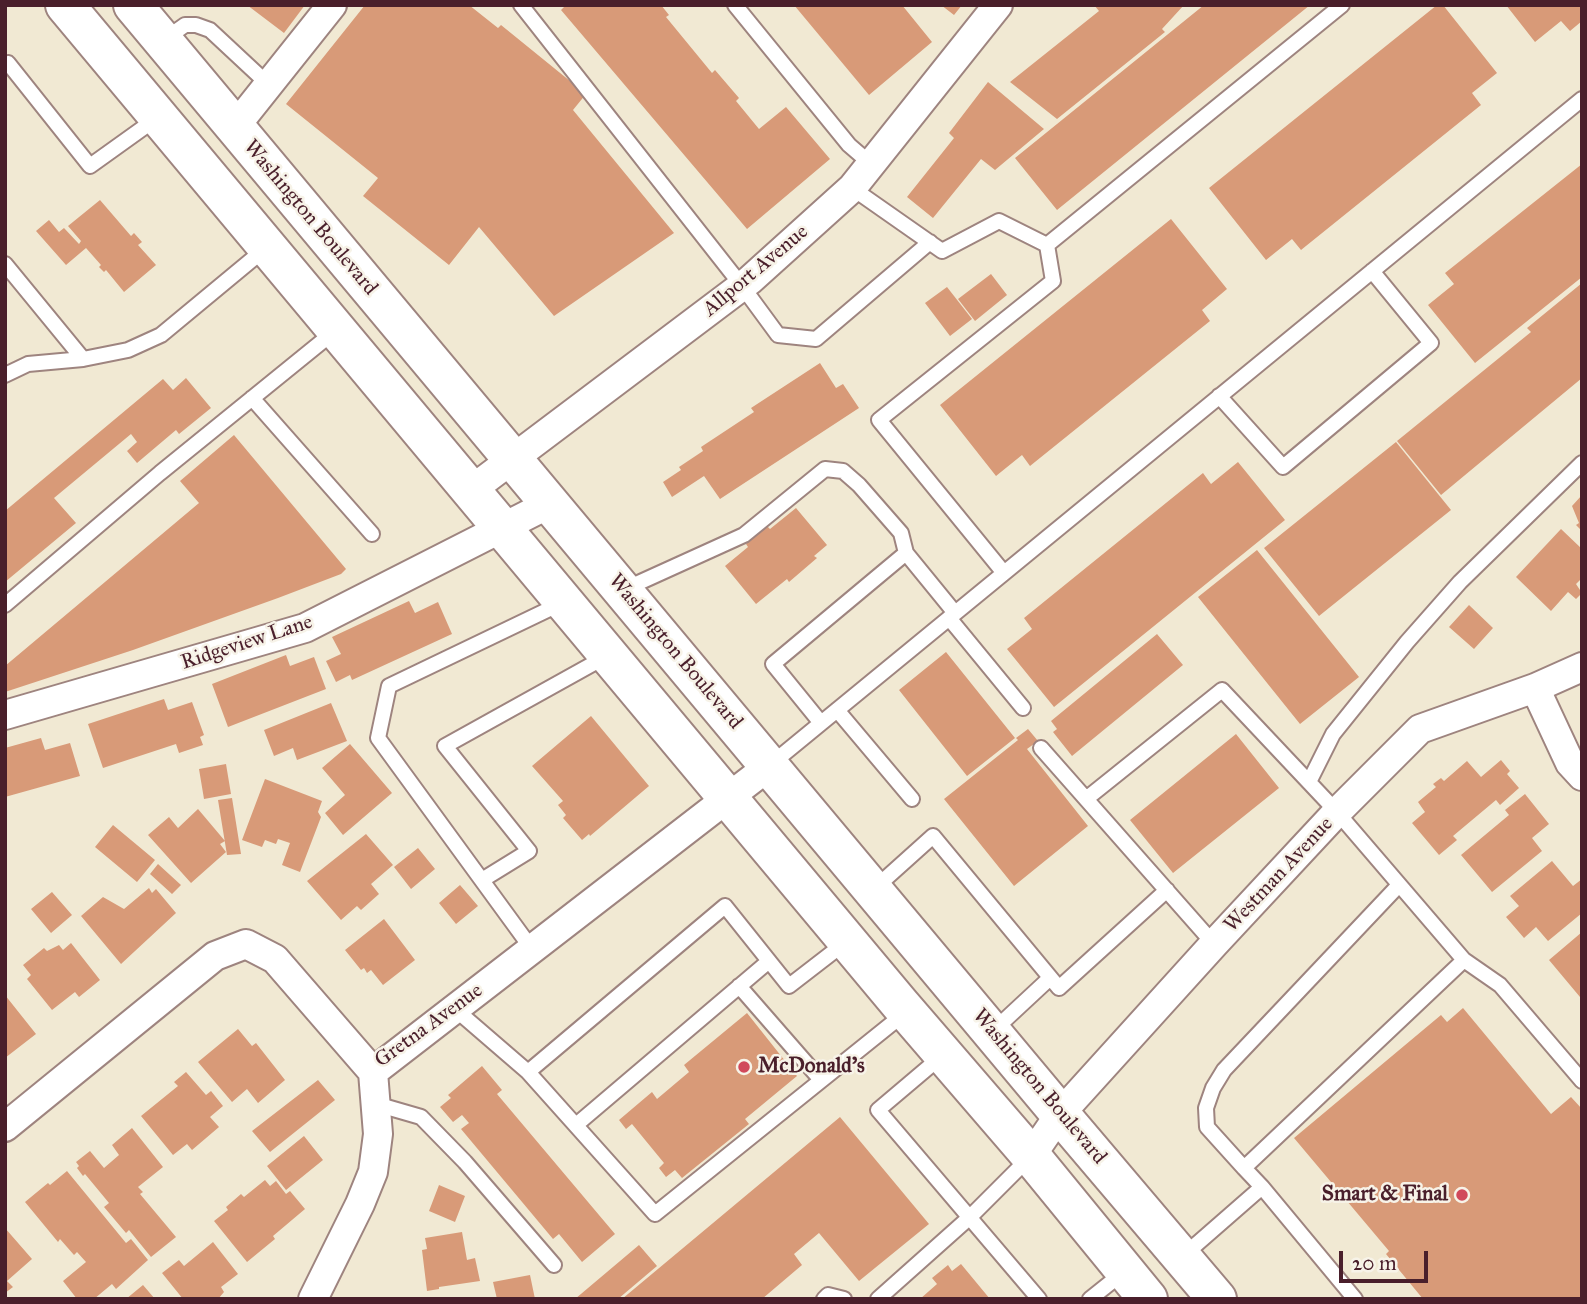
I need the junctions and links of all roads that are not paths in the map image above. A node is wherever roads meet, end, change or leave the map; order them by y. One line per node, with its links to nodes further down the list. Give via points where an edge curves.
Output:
1 (65, 5): 12 (main road)
2 (133, 5): 8 (main road, Washington Boulevard)
3 (332, 5): 10 (street)
4 (521, 5): 21 (lane)
5 (735, 5): 14 (lane, via 849,145)
6 (998, 5): 14 (street, Allport Avenue)
7 (1342, 5): 17 (lane)
8 (163, 41): 10 (lane, via 185,25 210,30); 13 (main road, Washington Boulevard)
9 (8, 63): 12 (lane, via 90,166)
10 (269, 85): 13 (street)
11 (1582, 99): 20 (lane)
12 (158, 117): 18 (main road)
13 (234, 128): 27 (main road, Washington Boulevard)
14 (871, 164): 15 (street, Allport Avenue)
15 (852, 188): 16 (lane); 21 (street, Allport Avenue)
16 (930, 242): 17 (lane, via 942,251 999,221); 21 (lane, via 816,339 778,335)
17 (1047, 244): 34 (lane, via 1053,281 879,420)
18 (267, 247): 22 (main road); 23 (lane, via 161,335 128,350)
19 (5, 264): 23 (lane)
20 (1372, 271): 25 (lane); 25 (lane, via 1431,343 1283,467)
21 (743, 286): 27 (street, Allport Avenue)
22 (337, 330): 26 (lane); 29 (main road)
23 (83, 359): 24 (lane, via 29,364)
24 (5, 374)
25 (1219, 396): 34 (lane)
26 (252, 398): 32 (lane); 37 (lane)
27 (513, 460): 29 (street, Allport Avenue); 30 (main road, Washington Boulevard)
28 (1582, 463): 49 (lane, via 1460,582 1407,642 1334,734)
29 (470, 491): 31 (main road)
30 (551, 503): 31 (street, Ridgeview Lane); 35 (main road, Washington Boulevard)
31 (501, 528): 36 (main road); 44 (street, Ridgeview Lane, via 304,628)
32 (372, 534)
33 (906, 553): 35 (lane, via 901,533 859,485 843,471 825,469 744,535); 38 (lane); 45 (lane, via 773,664)
34 (1004, 573): 38 (lane)
35 (623, 589): 47 (main road, Washington Boulevard)
36 (563, 603): 39 (main road); 54 (lane, via 389,686 378,738)
37 (5, 604)
38 (952, 615): 42 (lane); 43 (lane)
39 (608, 656): 50 (main road); 54 (lane, via 445,746 529,851)
40 (1582, 667): 41 (street, Westman Avenue)
41 (1535, 688): 48 (street, via 1570,763); 53 (street, Westman Avenue, via 1420,729)
42 (1023, 708)
43 (837, 710): 45 (lane); 51 (lane)
44 (5, 715)
45 (821, 723): 47 (lane)
46 (1041, 748): 52 (lane)
47 (769, 765): 50 (street, Gretna Avenue); 56 (main road, Washington Boulevard)
48 (1582, 776)
49 (1309, 782): 52 (lane, via 1222,690); 53 (lane)
50 (727, 798): 58 (main road); 60 (street, Gretna Avenue)
51 (912, 799)
52 (1086, 799): 57 (lane)
53 (1337, 812): 55 (lane); 59 (street, Westman Avenue)
54 (482, 880): 60 (lane)
55 (1399, 885): 61 (lane); 78 (lane, via 1224,1070 1213,1088 1206,1108 1207,1126)
56 (873, 890): 63 (lane, via 933,836); 67 (main road, Washington Boulevard)
57 (1167, 890): 59 (lane); 63 (lane, via 1059,988)
58 (847, 941): 62 (lane, via 789,986); 66 (main road)
59 (1214, 944): 74 (street, Westman Avenue)
60 (532, 949): 65 (street, Gretna Avenue)
61 (1464, 960): 72 (lane, via 1500,985); 78 (lane)
62 (769, 961): 64 (lane); 70 (lane, via 724,906)
63 (1050, 978): 67 (lane)
64 (739, 986): 71 (lane); 75 (lane)
65 (455, 1009): 69 (street, Gretna Avenue); 70 (lane)
66 (907, 1012): 68 (main road); 71 (lane)
67 (992, 1032): 74 (main road, Washington Boulevard)
68 (943, 1055): 77 (main road); 80 (lane, via 878,1110)
69 (373, 1072): 73 (street); 76 (street, Gretna Avenue, via 275,959 246,944 215,956)
70 (528, 1072): 75 (lane)
71 (821, 1080): 75 (lane, via 655,1214)
72 (1582, 1081)
73 (376, 1104): 82 (lane, via 421,1117); 84 (street, via 373,1172)
74 (1060, 1114): 77 (street, Westman Avenue); 81 (main road, Washington Boulevard)
75 (576, 1125)
76 (5, 1127)
77 (1031, 1156): 80 (lane); 83 (main road)
78 (1244, 1168): 79 (lane)
79 (1262, 1187): 81 (lane); 91 (lane)
80 (970, 1217): 87 (lane); 88 (lane)
81 (1182, 1257): 90 (main road, Washington Boulevard)
82 (554, 1265)
83 (1136, 1285): 89 (lane)
84 (320, 1295)
85 (824, 1299): 86 (lane, via 828,1295)
86 (844, 1299)
87 (878, 1299)
88 (1040, 1299)
89 (1090, 1299)
90 (1217, 1299)
91 (1355, 1299)

